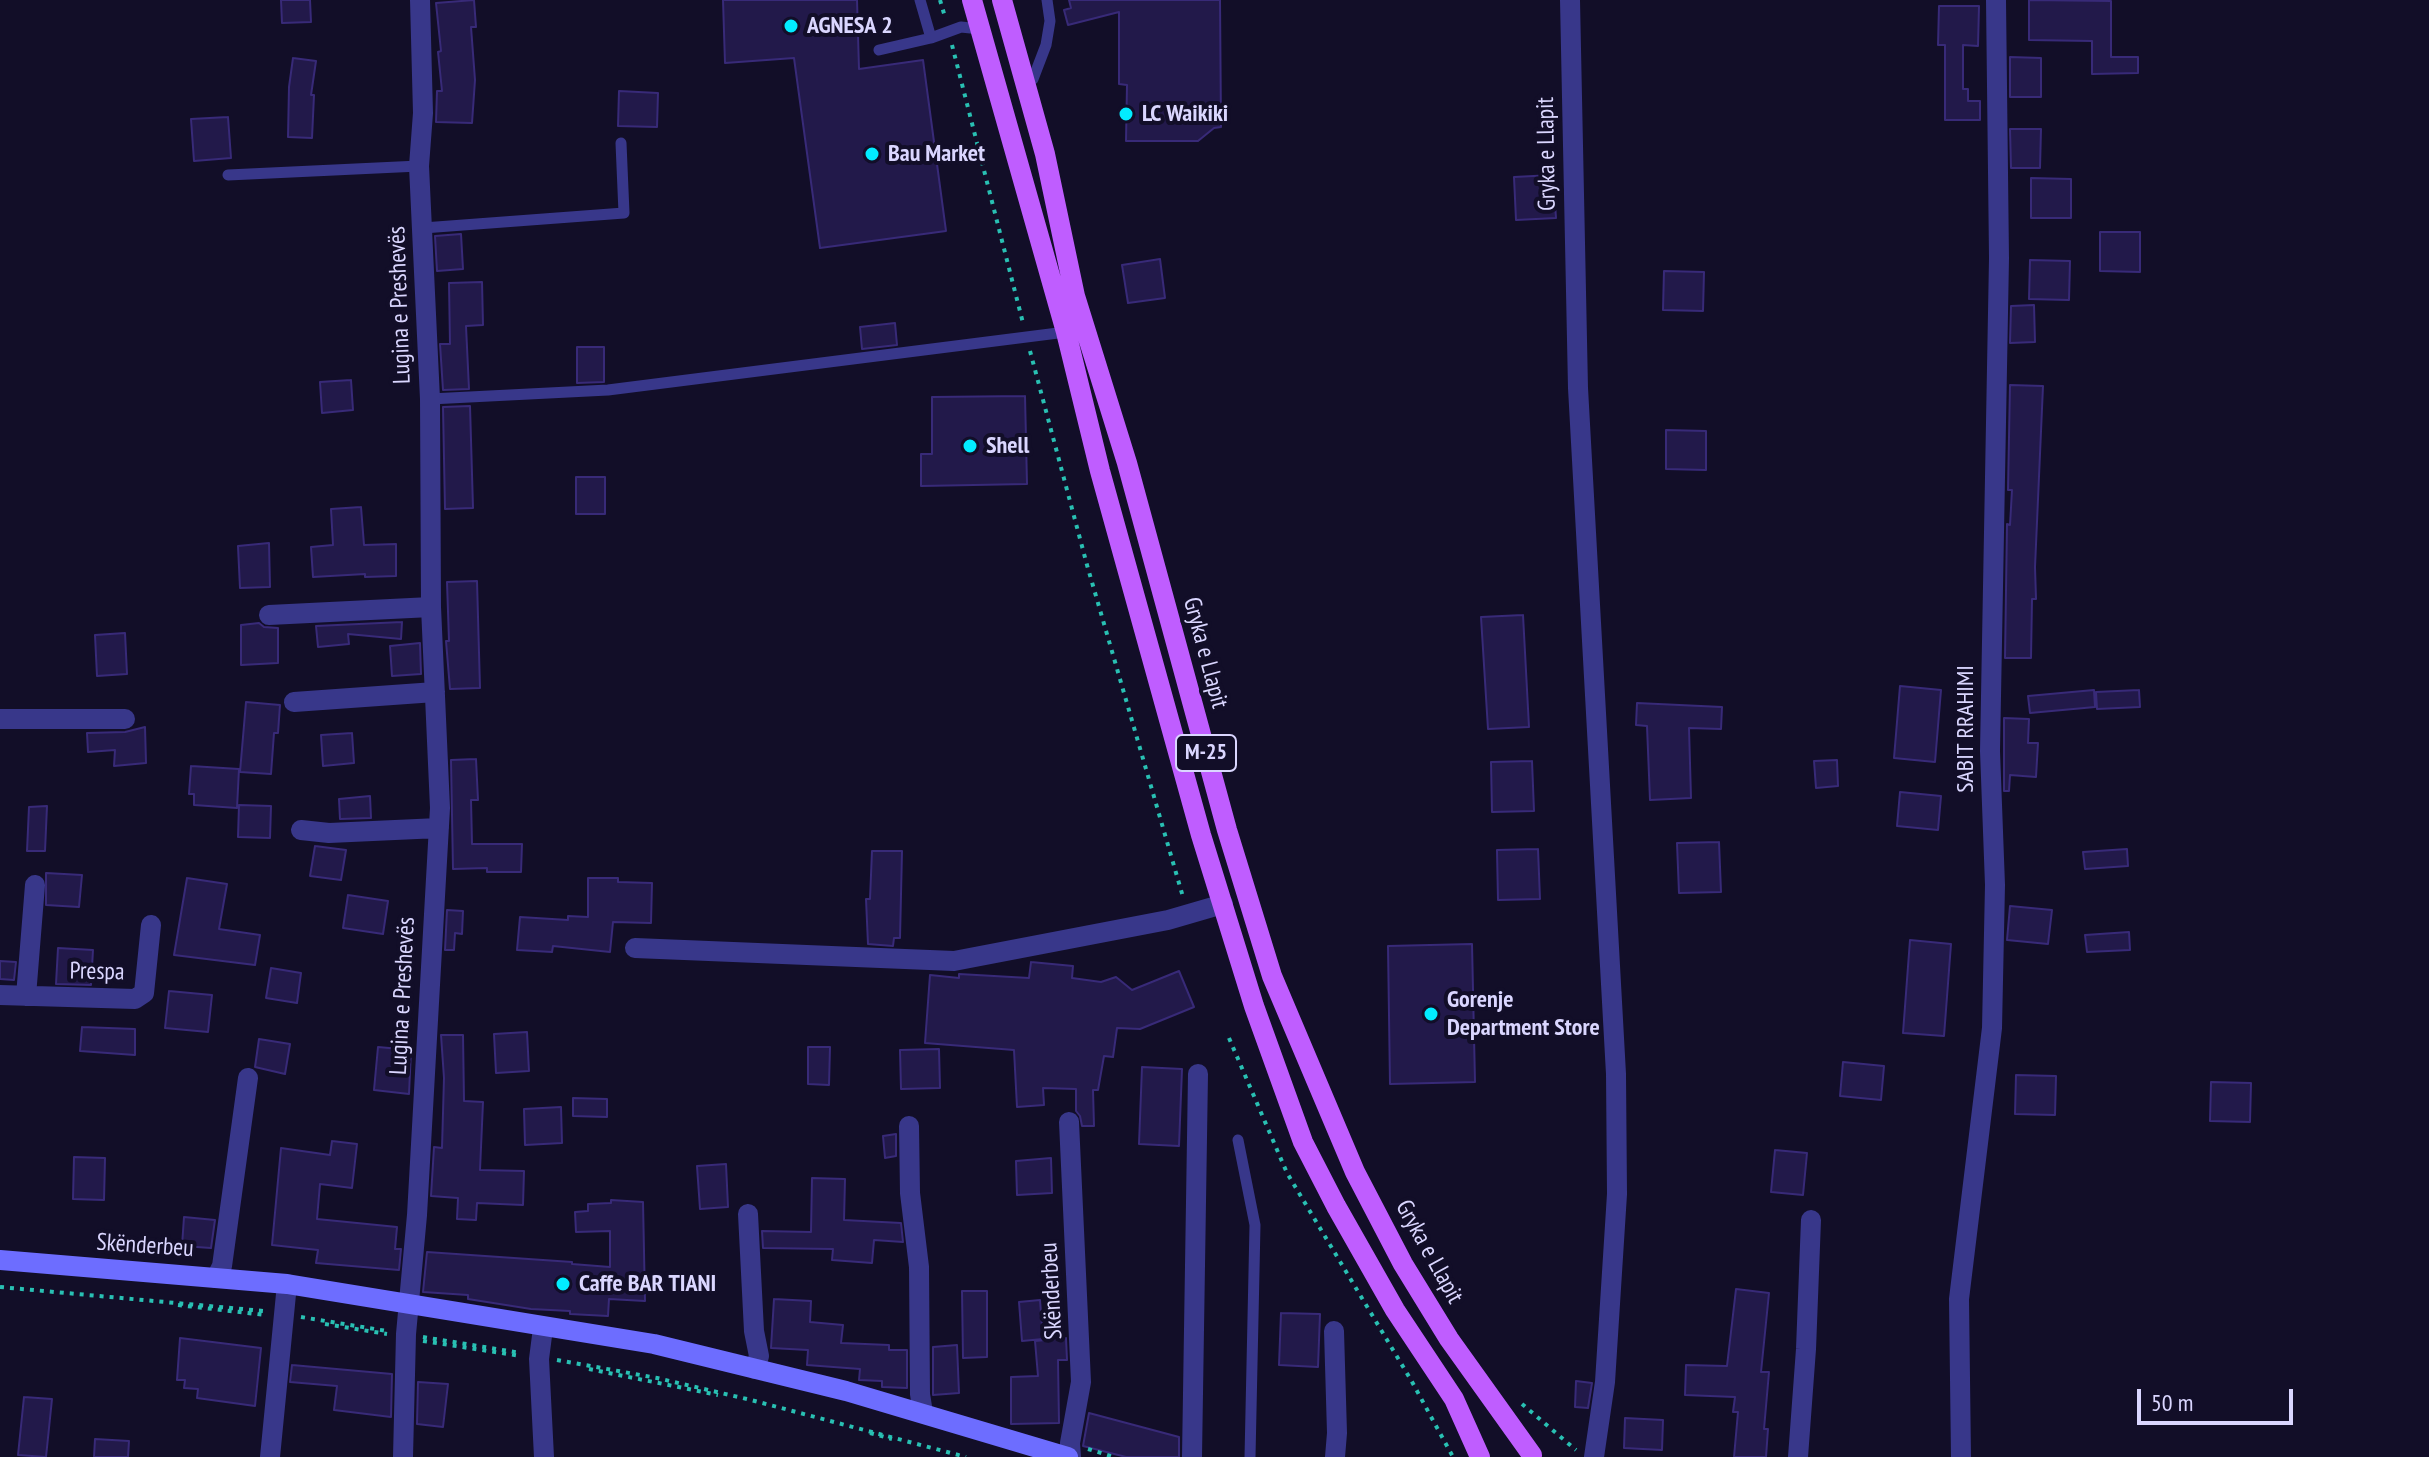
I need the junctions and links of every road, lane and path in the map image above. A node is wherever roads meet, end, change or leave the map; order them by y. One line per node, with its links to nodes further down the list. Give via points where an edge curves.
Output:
1 (420, 0): 15 (street, Lugina e Preshevës)
2 (920, 0): 11 (lane)
3 (940, 0): 10 (path)
4 (972, 0): 9 (main road, M-25)
5 (1002, 0): 13 (main road, Gryka e Llapit / M-25)
6 (1047, 0): 13 (lane, via 1046,45 1033,79)
7 (1570, 0): 68 (street, Gryka e Llapit, via 1578,388 1616,1074 1617,1194 1605,1382)
8 (1996, 0): 70 (street, SABIT RRAHIMI, via 1993,996 1959,1299)
9 (980, 29): 10 (lane); 18 (main road, M-25)
10 (948, 32): 11 (lane); 19 (path)
11 (931, 38): 12 (lane)
12 (879, 50)
13 (1024, 85): 56 (main road, Gryka e Llapit / M-25, via 1045,154 1075,296 1272,976 1355,1172 1403,1264 1449,1339)
14 (621, 143): 17 (lane, via 624,213)
15 (419, 166): 16 (lane); 17 (street, Lugina e Preshevës)
16 (228, 175)
17 (423, 228): 20 (street, Lugina e Preshevës)
18 (1066, 332): 19 (lane); 30 (main road, M-25, via 1100,471)
19 (1026, 336): 20 (lane, via 608,390); 31 (path)
20 (430, 399): 21 (street, Lugina e Preshevës)
21 (431, 607): 22 (street); 23 (street, Lugina e Preshevës)
22 (269, 615)
23 (435, 692): 24 (street); 27 (street, Lugina e Preshevës)
24 (294, 702)
25 (0, 719): 26 (street)
26 (125, 719)
27 (439, 828): 28 (street); 47 (street, Lugina e Preshevës)
28 (301, 830)
29 (35, 885): 35 (street)
30 (1223, 904): 31 (street); 66 (main road, M-25, via 1303,1142 1395,1310 1454,1399)
31 (1188, 914): 33 (street, via 954,961)
32 (151, 925): 35 (street, Prespa, via 144,993 135,999)
33 (635, 948)
34 (0, 995): 35 (street, Prespa)
35 (26, 996)
36 (1198, 1074): 63 (street)
37 (248, 1078): 44 (street, via 222,1266)
38 (1069, 1122): 62 (street, Skënderbeu, via 1081,1382)
39 (909, 1126): 55 (street)
40 (1238, 1140): 64 (lane, via 1255,1225)
41 (748, 1214): 53 (street, via 759,1356)
42 (1811, 1220): 69 (street)
43 (0, 1260): 44 (main road, Skënderbeu)
44 (216, 1278): 45 (main road, Skënderbeu)
45 (287, 1284): 47 (main road, Skënderbeu); 48 (street)
46 (0, 1288): 48 (path)
47 (409, 1304): 49 (main road, Skënderbeu); 51 (street, Lugina e Preshevës)
48 (284, 1316): 51 (path); 57 (street)
49 (543, 1328): 52 (street); 53 (main road, Skënderbeu, via 654,1344)
50 (1334, 1331): 65 (street)
51 (406, 1336): 52 (path); 58 (street, Lugina e Preshevës)
52 (539, 1358): 59 (street); 60 (path, via 733,1399); 61 (path, via 657,1378)
53 (755, 1369): 55 (main road, Skënderbeu)
54 (1512, 1396): 67 (path)
55 (923, 1413): 62 (main road, Skënderbeu)
56 (1535, 1456)
57 (270, 1457)
58 (403, 1457)
59 (544, 1457)
60 (956, 1457)
61 (966, 1457)
62 (1070, 1457)
63 (1192, 1457)
64 (1250, 1457)
65 (1335, 1457)
66 (1480, 1457)
67 (1584, 1457)
68 (1594, 1457)
69 (1798, 1457)
70 (1961, 1457)

